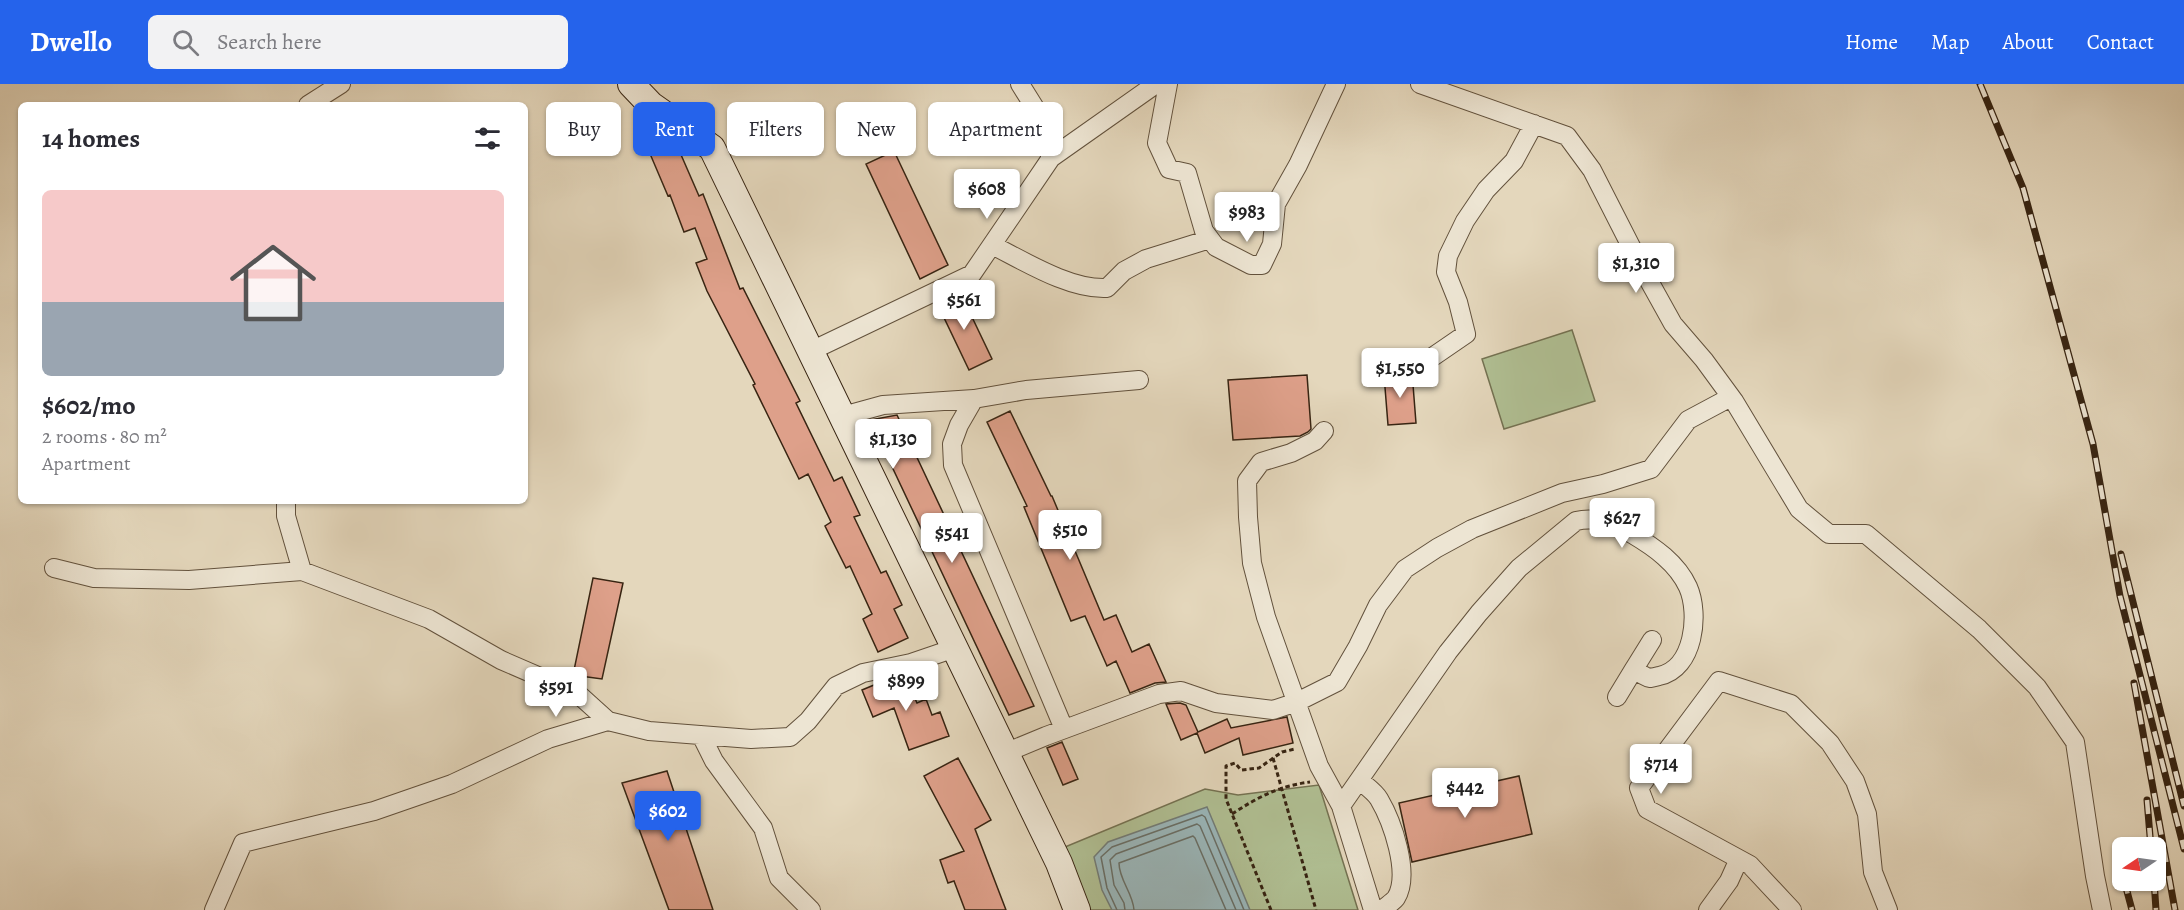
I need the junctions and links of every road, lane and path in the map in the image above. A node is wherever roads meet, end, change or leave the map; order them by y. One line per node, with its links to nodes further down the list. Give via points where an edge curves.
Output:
1 (341, 84): 8 (street)
2 (631, 84): 13 (street, via 651,105 712,148)
3 (1020, 84): 10 (street, via 1035,108)
4 (1156, 84): 10 (street)
5 (1168, 84): 11 (street, via 1156,143 1169,169 1187,173 1204,231)
6 (1336, 84): 11 (street, via 1276,204 1272,244 1262,265 1251,265 1216,247)
7 (1420, 84): 9 (street)
8 (313, 102)
9 (1534, 124): 14 (street, via 1514,161 1486,190 1465,221 1448,256 1446,272 1466,334 1431,358); 16 (street, via 1567,136 1592,170 1672,324)
10 (1051, 158): 12 (street)
11 (1210, 238): 12 (street, via 1146,259 1124,271 1107,288 1052,275)
12 (992, 245): 13 (street, via 972,274)
13 (811, 351): 18 (street)
14 (1383, 364)
15 (1139, 381): 17 (street, via 1026,390)
16 (1731, 397): 27 (street, via 1688,420 1652,469 1562,493 1472,529 1405,569 1378,606 1337,682); 49 (street, via 1799,509 1829,534 1866,534 1979,629 2037,687 2075,742)
17 (974, 399): 18 (street, via 883,405); 29 (street, via 952,444 953,465)
18 (843, 416): 24 (street)
19 (1324, 431): 27 (street, via 1315,441 1291,453 1261,462 1247,482 1252,563 1266,617)
20 (286, 504): 22 (street)
21 (54, 568): 22 (street, via 94,578 189,580)
22 (302, 571): 28 (street, via 429,619 501,660 577,693)
23 (1652, 640): 25 (street)
24 (955, 648): 30 (street, via 863,673 836,686 790,737 751,740); 31 (street)
25 (1634, 669): 26 (street); 34 (street, via 1650,678 1666,675 1680,663 1691,639 1694,620 1688,588 1666,558 1642,539 1597,519 1576,521 1519,568 1479,613)
26 (1617, 697)
27 (1297, 702): 29 (street, via 1273,710 1216,703 1181,691 1159,694); 33 (street)
28 (608, 721): 30 (street, via 649,731); 39 (street, via 548,739 452,784 374,811 243,843)
29 (1064, 729): 31 (street)
30 (701, 735): 40 (street, via 714,761 763,828 779,878)
31 (1005, 753): 41 (street, via 1059,863)
32 (1273, 758): 33 (path, via 1298,748); 35 (path); 37 (path, via 1259,768 1241,770 1235,763 1226,766 1226,799)
33 (1323, 773): 35 (path); 36 (street)
34 (1359, 780): 36 (street); 45 (street, via 1378,797 1401,862 1396,898)
35 (1281, 787): 37 (path); 43 (path)
36 (1341, 806): 44 (street)
37 (1232, 814): 42 (path)
38 (1739, 859): 46 (street); 47 (street, via 1750,865); 48 (street, via 1647,809 1638,788 1719,681 1791,704 1830,743 1856,781 1867,814 1873,872)
39 (214, 910)
40 (811, 910)
41 (1077, 910)
42 (1271, 910)
43 (1316, 910)
44 (1373, 910)
45 (1382, 910)
46 (1708, 910)
47 (1792, 910)
48 (1888, 910)
49 (2102, 910)

